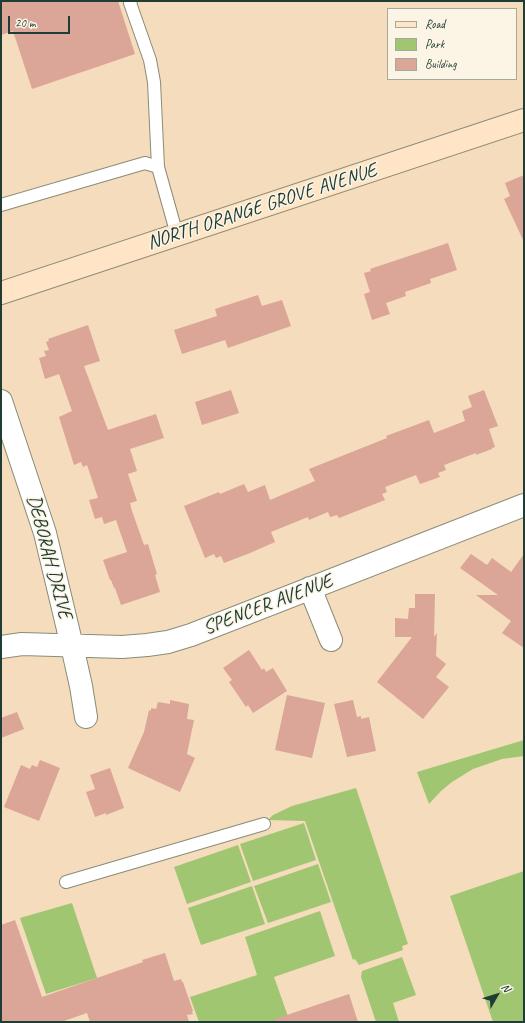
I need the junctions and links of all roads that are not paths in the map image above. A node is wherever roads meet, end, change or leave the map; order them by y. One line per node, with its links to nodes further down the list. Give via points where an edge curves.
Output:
1 (131, 1): 3 (lane, via 150,60 154,82)
2 (524, 120): 5 (main road, NORTH ORANGE GROVE AVENUE)
3 (158, 167): 4 (lane, via 145,163); 5 (lane)
4 (1, 205)
5 (177, 235): 6 (main road, NORTH ORANGE GROVE AVENUE)
6 (1, 294)
7 (1, 401): 11 (street, DEBORAH DRIVE, via 45,533)
8 (524, 505): 9 (street, SPENCER AVENUE)
9 (310, 588): 10 (street); 11 (street, SPENCER AVENUE, via 168,642 122,647)
10 (331, 640)
11 (72, 646): 12 (street, SPENCER AVENUE, via 22,644); 13 (street, DEBORAH DRIVE)
12 (1, 647)
13 (86, 717)
14 (264, 824): 15 (lane)
15 (66, 882)

